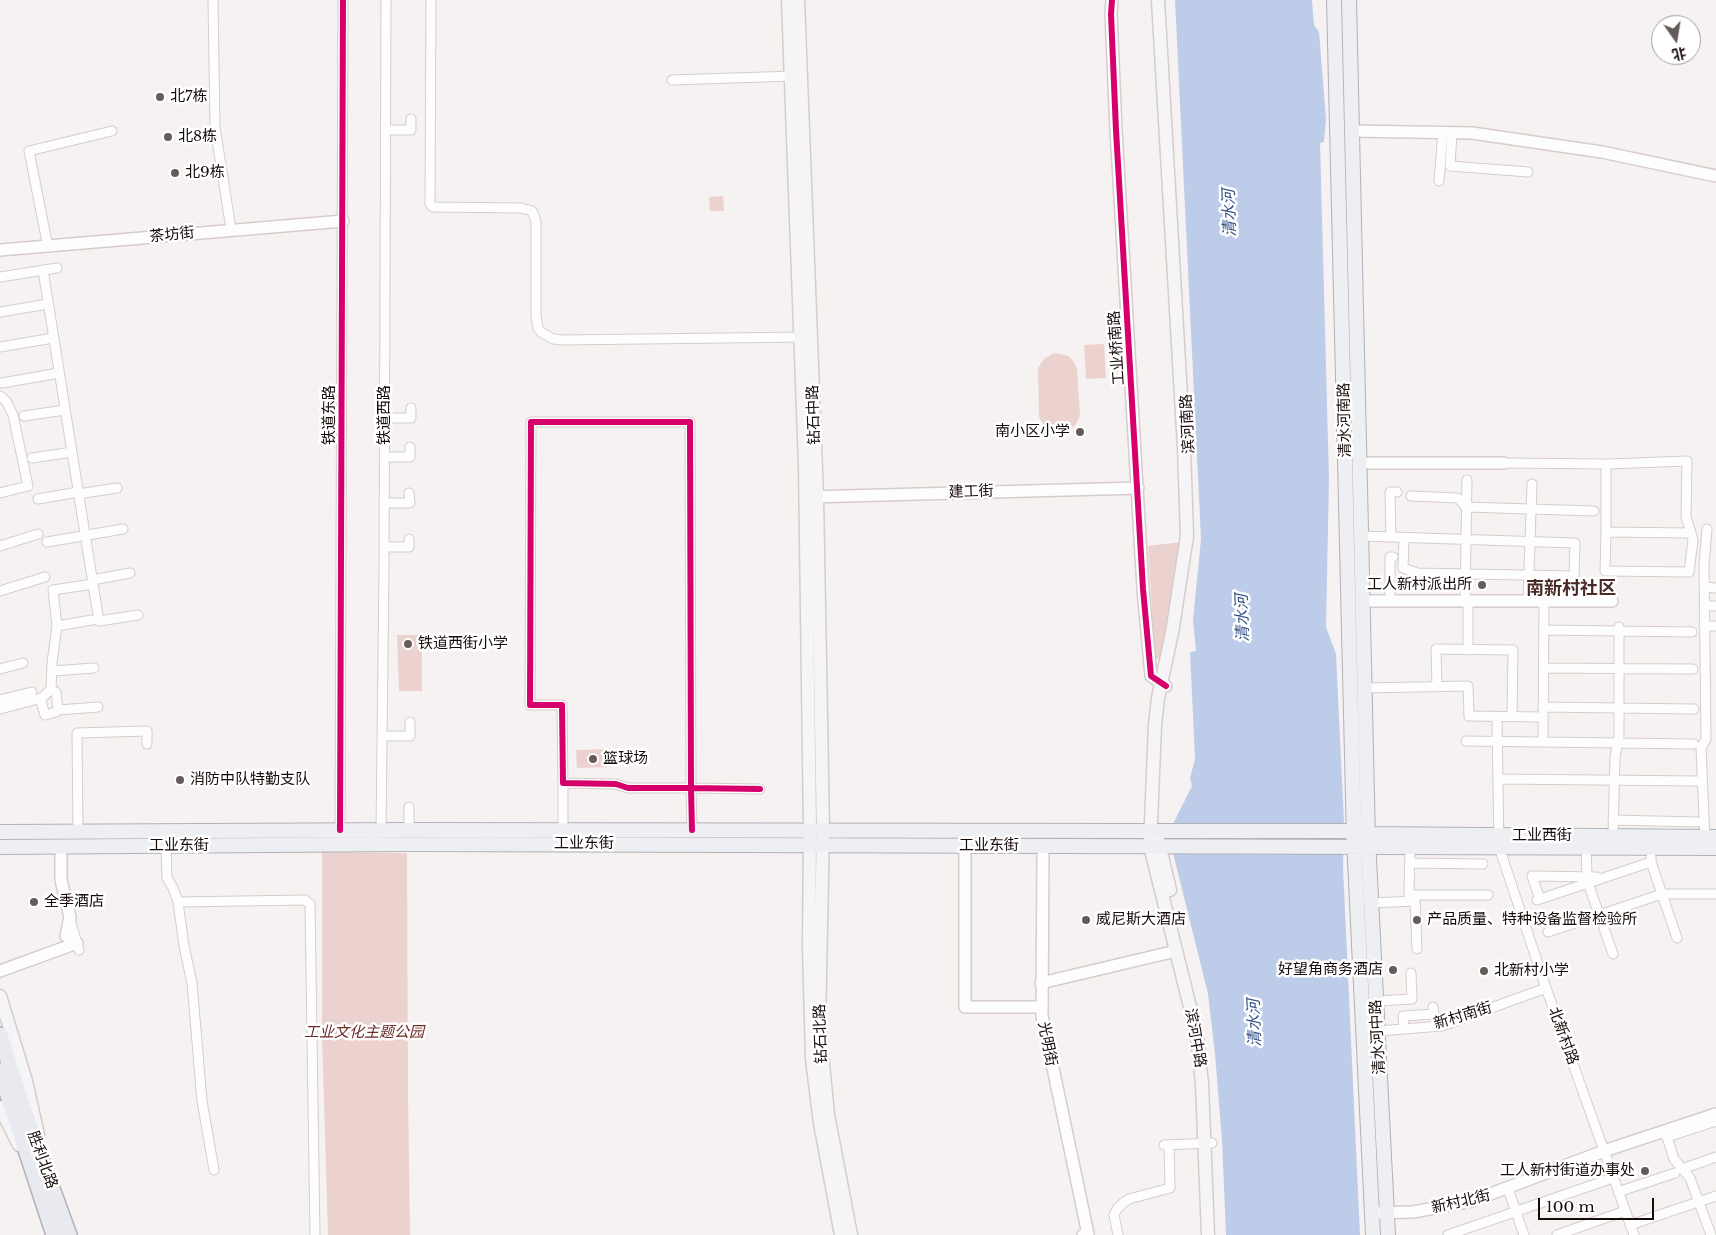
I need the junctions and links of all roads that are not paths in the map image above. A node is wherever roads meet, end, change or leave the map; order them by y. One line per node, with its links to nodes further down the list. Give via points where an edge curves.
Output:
1 (213, 0): 23 (street, via 214,127)
2 (343, 0): 22 (street, 铁道东路)
3 (386, 0): 15 (street, 铁道西路)
4 (431, 0): 31 (street, via 430,204 433,207 521,208 532,211 536,221 536,316 541,332 562,340)
5 (788, 0): 12 (main road, 钻石中路)
6 (798, 0): 12 (main road, 钻石中路)
7 (1112, 0): 51 (street, 工业桥南路, via 1116,130)
8 (1158, 0): 115 (main road, 滨河南路, via 1187,536)
9 (1164, 0): 115 (main road, 滨河南路, via 1189,444 1191,533 1189,572)
10 (1334, 0): 164 (main road, 清水河南路)
11 (1349, 0): 17 (main road, 清水河南路)
12 (796, 76): 13 (street); 31 (main road, 钻石中路)
13 (672, 80)
14 (411, 120): 15 (street, via 411,130)
15 (386, 130): 40 (street, 铁道西路)
16 (112, 131): 24 (street, via 29,151)
17 (1351, 131): 18 (street); 45 (main road, 清水河南路)
18 (1448, 133): 19 (street, via 1450,166); 20 (street, via 1472,133 1602,152); 21 (street)
19 (1528, 172)
20 (1716, 176)
21 (1439, 181)
22 (343, 220): 23 (street, 茶坊街); 152 (street, 铁道东路)
23 (231, 229): 24 (street, 茶坊街)
24 (48, 246): 25 (street, 茶坊街)
25 (0, 250)
26 (57, 268): 27 (street)
27 (42, 270): 28 (street); 29 (street)
28 (0, 277)
29 (48, 304): 30 (street); 32 (street)
30 (0, 312)
31 (806, 337): 56 (main road, 钻石中路)
32 (53, 338): 33 (street); 34 (street)
33 (0, 347)
34 (59, 373): 35 (street); 38 (street)
35 (2, 383)
36 (0, 396): 53 (street, via 13,415 28,486)
37 (410, 408): 40 (street, via 411,418)
38 (65, 410): 39 (street); 42 (street)
39 (24, 416)
40 (385, 418): 43 (street, 铁道西路)
41 (410, 447): 43 (street, via 410,457)
42 (72, 452): 44 (street); 54 (street)
43 (385, 457): 59 (street, 铁道西路)
44 (32, 458)
45 (1359, 462): 46 (street); 69 (main road, 清水河南路)
46 (1504, 463): 47 (street)
47 (1606, 464): 65 (street); 66 (street, via 1687,461 1686,517)
48 (1467, 480): 60 (street)
49 (1532, 484): 61 (street)
50 (117, 488): 54 (street)
51 (1138, 488): 56 (street, 建工街); 115 (street, 工业桥南路, via 1151,676)
52 (1397, 492): 70 (street, via 1390,492)
53 (0, 493)
54 (78, 493): 58 (street); 68 (street)
55 (409, 493): 59 (street, via 410,503)
56 (811, 496): 157 (main road, 钻石中路)
57 (1411, 496): 60 (street, via 1458,498)
58 (38, 499)
59 (384, 503): 77 (street, 铁道西路)
60 (1466, 507): 61 (street); 73 (street)
61 (1531, 508): 62 (street); 75 (street)
62 (1594, 511)
63 (123, 529): 68 (street)
64 (1707, 529): 78 (street)
65 (1606, 532): 66 (street); 66 (street, via 1606,571 1689,572)
66 (1691, 533)
67 (38, 534): 76 (street)
68 (85, 536): 74 (street); 85 (street)
69 (1361, 536): 70 (street); 91 (main road, 清水河南路)
70 (1391, 537): 71 (street)
71 (1404, 538): 73 (street); 82 (street, via 1403,568 1417,573)
72 (409, 539): 77 (street, via 409,547)
73 (1466, 540): 75 (street); 82 (street)
74 (47, 542)
75 (1530, 542): 83 (street); 83 (street, via 1576,543 1574,576)
76 (0, 546)
77 (384, 547): 133 (street, 铁道西路)
78 (1706, 547): 79 (street); 86 (street)
79 (1716, 547)
80 (1393, 558): 92 (street, via 1390,557)
81 (130, 573): 85 (street)
82 (1466, 574): 83 (street); 93 (street)
83 (1529, 576): 89 (street)
84 (45, 577): 88 (street)
85 (92, 582): 97 (street, via 99,621); 99 (street, via 53,590)
86 (1704, 587): 87 (street); 95 (street)
87 (1716, 588)
88 (0, 591)
89 (1528, 600): 90 (street); 93 (street)
90 (1544, 600): 94 (street); 103 (street)
91 (1363, 601): 92 (street); 117 (main road, 清水河南路)
92 (1390, 601): 93 (street)
93 (1466, 601): 105 (street)
94 (1612, 601)
95 (1704, 606): 96 (street); 100 (street)
96 (1716, 606)
97 (138, 615)
98 (92, 620): 99 (street)
99 (57, 626): 114 (street)
100 (1704, 626): 101 (street); 109 (street)
101 (1716, 626)
102 (1619, 629): 103 (street); 104 (street); 112 (street)
103 (1544, 630): 108 (street)
104 (1692, 632)
105 (1468, 650): 116 (street, via 1436,650); 130 (street, via 1513,650)
106 (23, 663): 111 (street)
107 (94, 668): 114 (street)
108 (1544, 668): 112 (street); 129 (street)
109 (1705, 668): 110 (street); 122 (street)
110 (1716, 668)
111 (0, 669)
112 (1619, 669): 113 (street); 125 (street)
113 (1693, 669)
114 (52, 671): 118 (street)
115 (1164, 684): 161 (main road, 滨河南路)
116 (1437, 687): 117 (street); 130 (street, via 1468,686 1469,716)
117 (1365, 688): 149 (main road, 清水河南路)
118 (52, 689): 120 (street); 123 (street, via 56,692 58,710)
119 (32, 692): 121 (street)
120 (40, 698): 126 (street); 128 (street, via 45,714)
121 (0, 700)
122 (1706, 706): 124 (street); 134 (street)
123 (98, 707)
124 (1716, 707)
125 (1619, 708): 127 (street); 129 (street); 139 (street)
126 (0, 709)
127 (1694, 709)
128 (56, 712)
129 (1544, 712): 130 (street); 138 (street)
130 (1512, 716)
131 (1498, 721): 137 (street, 北新村路)
132 (410, 722): 133 (street, via 410,736)
133 (382, 736): 153 (street, 铁道西路)
134 (1706, 739): 135 (street); 169 (street, via 1701,748)
135 (1716, 739)
136 (1466, 741): 137 (street)
137 (1498, 741): 138 (street); 142 (street, 北新村路)
138 (1544, 741): 139 (street)
139 (1618, 743): 141 (street); 143 (street)
140 (146, 744): 158 (street, via 147,731 77,733)
141 (1694, 744)
142 (1498, 779): 143 (street); 166 (street, 北新村路)
143 (1615, 780): 144 (street); 150 (street)
144 (1698, 781)
145 (563, 783): 146 (street); 146 (street, via 562,705 530,705 531,422 690,422); 155 (street)
146 (691, 788): 147 (street); 156 (street)
147 (760, 789)
148 (409, 806): 154 (street)
149 (1367, 811): 164 (main road, 清水河南路); 165 (main road, via 1376,827)
150 (1613, 820): 151 (street); 163 (street)
151 (1697, 822)
152 (340, 830): 153 (main road, 工业东街); 160 (main road, 工业东街)
153 (381, 830): 154 (main road, 工业东街)
154 (409, 830): 155 (main road, 工业东街)
155 (563, 830): 156 (main road, 工业东街)
156 (692, 830): 157 (main road, 工业东街)
157 (817, 830): 161 (main road, 工业东街); 170 (main road, 钻石北路)
158 (78, 831): 159 (main road, 工业东街); 162 (main road, 工业东街)
159 (138, 831): 160 (main road, 工业东街); 171 (main road)
160 (189, 831): 173 (main road)
161 (1158, 831): 164 (main road, 工业东街); 176 (main road, 滨河南路)
162 (0, 832)
163 (1613, 836): 167 (main road, 工业西街); 168 (main road, 工业西街)
164 (1356, 837): 165 (main road, 工业西街); 176 (main road, 工业东街); 181 (main road, 清水河中路); 232 (main road, 清水河中路, via 1352,852)
165 (1392, 841): 166 (main road, 工业西街); 178 (main road, 工业西街); 181 (main road, via 1372,857)
166 (1499, 841): 167 (main road, 工业西街); 178 (main road, 工业西街); 204 (street, 北新村路)
167 (1586, 842): 168 (main road, 工业西街); 184 (street)
168 (1650, 842): 169 (main road, 工业西街); 180 (street)
169 (1710, 842)
170 (816, 845): 173 (main road, 工业东街); 174 (main road, 工业东街); 240 (main road, 钻石北路, via 809,947 812,1059 820,1123); 241 (main road, 钻石北路, via 819,1023 828,1115)
171 (138, 846): 172 (main road, 工业东街); 177 (main road, 工业东街)
172 (166, 846): 173 (main road, 工业东街); 188 (street, via 167,878)
173 (189, 846)
174 (965, 846): 175 (main road, 工业东街); 207 (street, via 965,1007)
175 (1043, 846): 176 (main road, 工业东街); 203 (street, 光明街)
176 (1159, 846): 197 (main road, 滨河中路); 219 (main road, 滨河中路, via 1206,1037)
177 (61, 847): 179 (main road, 工业东街); 191 (street, via 61,880)
178 (1410, 847): 182 (street)
179 (3, 848)
180 (1651, 862): 184 (street); 185 (street)
181 (1369, 864): 189 (main road, 清水河中路)
182 (1410, 864): 183 (street); 187 (street, via 1409,895)
183 (1483, 864)
184 (1588, 880): 184 (street, via 1538,899 1532,876); 190 (street)
185 (1662, 894): 186 (street); 190 (street); 194 (street)
186 (1716, 894)
187 (1488, 895)
188 (178, 902): 222 (street, via 192,983 202,1101); 239 (street, via 305,900 310,904)
189 (1371, 903): 196 (street, via 1415,901); 206 (main road, 清水河中路)
190 (1599, 915): 192 (street); 198 (street)
191 (70, 917): 193 (street); 195 (street)
192 (1548, 932)
193 (66, 936)
194 (1677, 938)
195 (78, 946): 200 (street)
196 (1416, 949)
197 (1176, 951): 203 (street); 219 (main road, 滨河中路, via 1197,1035)
198 (1613, 954)
199 (21, 957): 200 (street)
200 (13, 967): 201 (street)
201 (0, 971)
202 (1411, 973): 206 (street, via 1412,999)
203 (1041, 983): 207 (street, 光明街)
204 (1546, 988): 209 (street, 新村南街, via 1442,1026); 220 (street, 北新村路)
205 (0, 996): 224 (main road, via 26,1081)
206 (1376, 1001): 210 (main road, 清水河中路)
207 (1041, 1007): 242 (street, 光明街)
208 (1433, 1007): 209 (street, via 1434,1014 1403,1016)
209 (1404, 1029): 210 (street, 新村南街)
210 (1378, 1031): 233 (main road, 清水河中路)
211 (0, 1035): 213 (highway)
212 (0, 1072): 213 (highway)
213 (11, 1086): 224 (highway, 胜利北路)
214 (0, 1107): 217 (main road)
215 (1716, 1114): 218 (street, 新村北街)
216 (1716, 1121): 218 (street)
217 (5, 1126): 224 (main road)
218 (1664, 1134): 220 (street, 新村北街); 223 (street)
219 (1208, 1143): 243 (street, via 1166,1145 1170,1188 1129,1198 1116,1209); 244 (main road, 滨河中路); 245 (main road, 滨河中路)
220 (1604, 1151): 226 (street, 新村北街); 227 (street, 北新村路)
221 (1716, 1157): 223 (street)
222 (214, 1170)
223 (1679, 1171): 227 (street); 229 (street, via 1690,1178)
224 (40, 1174): 237 (highway, 胜利北路); 238 (highway, 胜利北路)
225 (1607, 1180): 231 (street)
226 (1508, 1189): 231 (street); 233 (street, 新村北街, via 1440,1208)
227 (1618, 1192): 230 (street, 北新村路)
228 (1716, 1196): 229 (street)
229 (1699, 1202): 235 (street); 236 (street)
230 (1625, 1211): 236 (street, 北新村路); 250 (street)
231 (1516, 1212): 248 (street); 249 (street)
232 (1372, 1213): 233 (street, 新村北街); 246 (main road, 清水河中路)
233 (1387, 1213): 247 (main road, 清水河中路)
234 (1716, 1217): 235 (street)
235 (1706, 1221): 252 (street)
236 (1630, 1225): 251 (street, 北新村路)
237 (54, 1235)
238 (69, 1235)
239 (315, 1235)
240 (841, 1235)
241 (851, 1235)
242 (1087, 1235)
243 (1118, 1235)
244 (1208, 1235)
245 (1216, 1235)
246 (1373, 1235)
247 (1388, 1235)
248 (1448, 1235)
249 (1524, 1235)
250 (1557, 1235)
251 (1634, 1235)
252 (1710, 1235)

